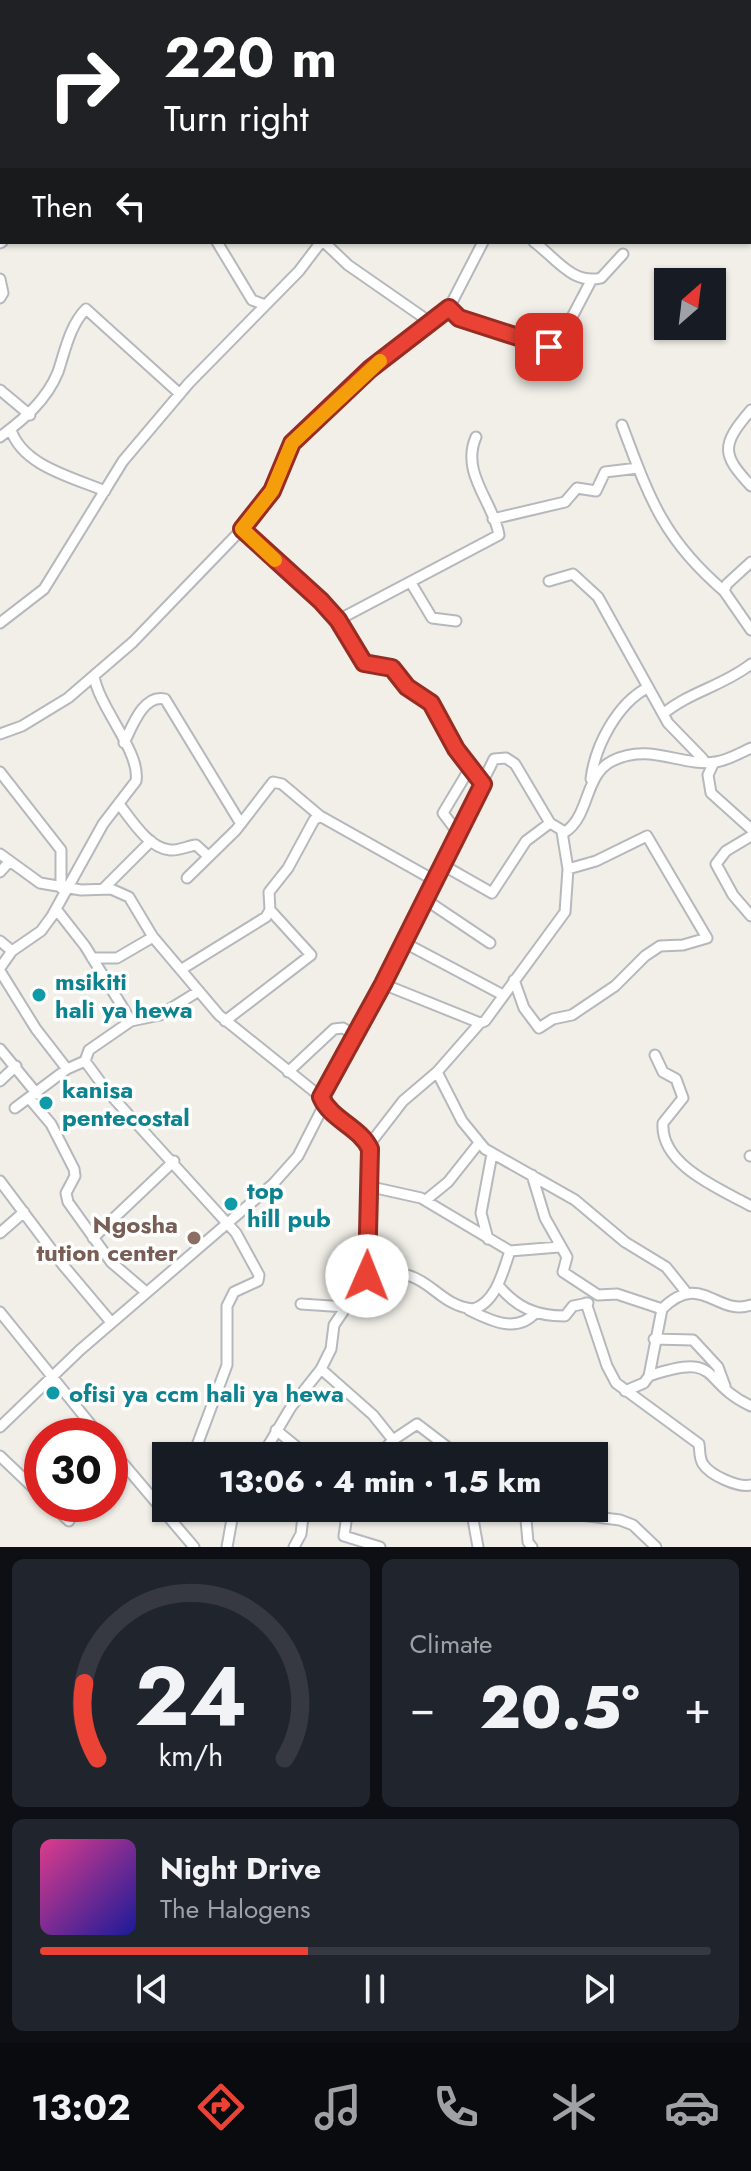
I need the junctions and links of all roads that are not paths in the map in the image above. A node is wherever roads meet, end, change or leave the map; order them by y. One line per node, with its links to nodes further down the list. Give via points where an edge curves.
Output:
1 (221, 244): 10 (street, via 249,297)
2 (320, 244): 10 (street)
3 (324, 244): 12 (street)
4 (482, 244): 11 (street)
5 (536, 244): 8 (street, via 573,275)
6 (623, 254): 8 (street, via 601,278)
7 (0, 279): 9 (street)
8 (592, 279): 11 (street, via 562,336 549,347 459,318)
9 (0, 298)
10 (265, 305): 14 (street)
11 (449, 308): 12 (street)
12 (430, 322): 25 (street, via 370,369 292,443 272,491)
13 (0, 390): 16 (street)
14 (180, 394): 16 (street, via 86,309 65,345 53,382); 23 (street, via 123,461)
15 (751, 410): 22 (street, via 727,452 731,467)
16 (30, 415): 18 (street)
17 (622, 425): 21 (street)
18 (11, 430): 19 (street); 23 (street, via 29,456)
19 (0, 437)
20 (476, 437): 24 (street, via 476,478)
21 (638, 468): 24 (street, via 604,472 596,491 578,488 565,502); 29 (street, via 657,514)
22 (751, 486)
23 (105, 491): 32 (street, via 44,589)
24 (493, 519): 28 (street, via 498,536)
25 (242, 529): 30 (street); 35 (street)
26 (751, 562): 29 (street)
27 (549, 581): 36 (street, via 573,574 598,597)
28 (411, 583): 30 (street); 31 (street, via 432,618)
29 (724, 591): 33 (street)
30 (338, 620): 42 (street, via 364,663 392,668 407,687 429,700)
31 (456, 621)
32 (0, 623)
33 (751, 630)
34 (751, 664): 37 (street, via 728,682 679,701)
35 (94, 676): 38 (street, via 40,717); 39 (street)
36 (647, 688): 37 (street); 45 (street, via 622,708 595,761)
37 (663, 714): 41 (street, via 689,747)
38 (0, 734)
39 (124, 743): 46 (street, via 137,776); 49 (street, via 147,704 165,699)
40 (751, 748): 41 (street)
41 (710, 762): 45 (street, via 632,754 602,768); 50 (street, via 711,793)
42 (470, 768): 44 (street); 52 (street, via 443,813)
43 (0, 772): 63 (street, via 61,850)
44 (483, 784): 48 (street, via 494,759 510,760); 52 (street)
45 (591, 787): 51 (street, via 575,823)
46 (119, 804): 54 (street); 63 (street)
47 (320, 816): 49 (street, via 275,781); 62 (street); 67 (street, via 269,892)
48 (550, 823): 51 (street); 58 (street, via 526,841 492,893)
49 (241, 824): 56 (street)
50 (751, 829)
51 (562, 832): 59 (street)
52 (458, 833): 58 (street)
53 (751, 836): 68 (street, via 716,864)
54 (151, 841): 56 (street, via 170,851 196,845); 64 (street)
55 (0, 854): 57 (street)
56 (208, 856): 61 (street)
57 (10, 861): 60 (street); 63 (street, via 35,881)
58 (441, 864): 62 (street)
59 (568, 869): 77 (street, via 563,916); 77 (street, via 647,836 706,939 660,946 615,986 572,1015 539,1028 524,1008)
60 (0, 872)
61 (187, 878)
62 (432, 879): 65 (street)
63 (63, 888): 64 (street); 66 (street)
64 (103, 889): 69 (street, via 129,897)
65 (423, 898): 71 (street); 72 (street)
66 (56, 909): 73 (street, via 41,931); 74 (street)
67 (270, 910): 75 (street, via 251,928); 82 (street, via 311,955)
68 (751, 916)
69 (153, 937): 74 (street, via 117,958); 75 (street)
70 (0, 941): 73 (street)
71 (403, 942): 78 (street); 80 (street)
72 (490, 943)
73 (12, 951): 76 (street)
74 (92, 958): 81 (street)
75 (182, 969): 79 (street)
76 (0, 970): 89 (street)
77 (514, 980): 80 (street)
78 (383, 984): 83 (street); 84 (street)
79 (199, 991): 81 (street, via 160,1015); 82 (street)
80 (503, 995): 83 (street)
81 (131, 1021): 87 (street, via 89,1050)
82 (225, 1021): 90 (street)
83 (480, 1023): 91 (street)
84 (356, 1036): 90 (street, via 334,1029); 94 (street)
85 (0, 1049): 88 (street)
86 (655, 1055): 104 (street, via 683,1093 663,1123 670,1151 707,1185)
87 (85, 1061): 89 (street); 99 (street)
88 (16, 1066): 92 (street); 93 (street)
89 (67, 1069): 93 (street)
90 (288, 1072): 94 (street)
91 (437, 1072): 96 (street); 97 (street, via 403,1101)
92 (0, 1081)
93 (33, 1096): 95 (street); 108 (street, via 69,1157 75,1173 67,1199)
94 (322, 1101): 97 (street); 106 (street, via 292,1163 258,1199)
95 (15, 1108)
96 (479, 1143): 98 (street); 103 (street)
97 (369, 1145): 102 (street)
98 (492, 1154): 100 (street); 109 (street, via 481,1213)
99 (174, 1161): 106 (street); 108 (street)
100 (532, 1175): 110 (street); 115 (street, via 659,1261)
101 (0, 1181): 105 (street)
102 (367, 1186): 103 (street); 120 (street, via 367,1276)
103 (426, 1200): 109 (street)
104 (751, 1206)
105 (24, 1212): 107 (street); 125 (street)
106 (226, 1222): 114 (street); 137 (street, via 248,1250 259,1277 232,1294 227,1306 227,1365)
107 (0, 1233)
108 (93, 1238): 114 (street, via 121,1273)
109 (488, 1239): 111 (street)
110 (559, 1247): 111 (street); 116 (street, via 567,1257 563,1272)
111 (510, 1251): 113 (street)
112 (369, 1278): 121 (street, via 404,1274)
113 (498, 1285): 121 (street, via 482,1306); 124 (street, via 515,1304)
114 (146, 1292): 125 (street)
115 (686, 1292): 119 (street, via 738,1307); 122 (street)
116 (602, 1296): 117 (street); 122 (street, via 617,1294)
117 (586, 1303): 124 (street, via 573,1306 565,1316); 131 (street, via 607,1366)
118 (301, 1304): 120 (street)
119 (751, 1305)
120 (346, 1307): 127 (street, via 332,1330 331,1349)
121 (466, 1308): 124 (street, via 514,1325)
122 (662, 1309): 126 (street)
123 (0, 1312): 128 (street)
124 (536, 1312)
125 (111, 1322): 128 (street)
126 (654, 1339): 129 (street); 130 (street, via 693,1340 718,1367)
127 (321, 1369): 135 (street); 136 (street)
128 (52, 1376): 133 (street); 134 (street)
129 (649, 1376): 130 (street, via 691,1365); 131 (street)
130 (726, 1386): 132 (street)
131 (625, 1391): 144 (street, via 699,1444 701,1461 709,1470 738,1485)
132 (751, 1406)
133 (86, 1418)
134 (0, 1427)
135 (276, 1430): 138 (street); 139 (street)
136 (393, 1440): 140 (street, via 420,1425)
137 (198, 1442)
138 (270, 1442)
139 (291, 1442)
140 (441, 1442)
141 (0, 1456): 143 (street)
142 (128, 1468): 145 (street)
143 (24, 1479)
144 (751, 1485)
145 (152, 1494)
146 (608, 1518): 160 (street, via 633,1525)
147 (175, 1522): 154 (street)
148 (231, 1522): 155 (street)
149 (302, 1522): 156 (street)
150 (346, 1522): 153 (street, via 344,1535)
151 (474, 1522): 158 (street)
152 (526, 1522): 159 (street)
153 (356, 1544): 157 (street)
154 (194, 1547)
155 (227, 1547)
156 (294, 1547)
157 (380, 1547)
158 (478, 1547)
159 (532, 1547)
160 (656, 1547)

